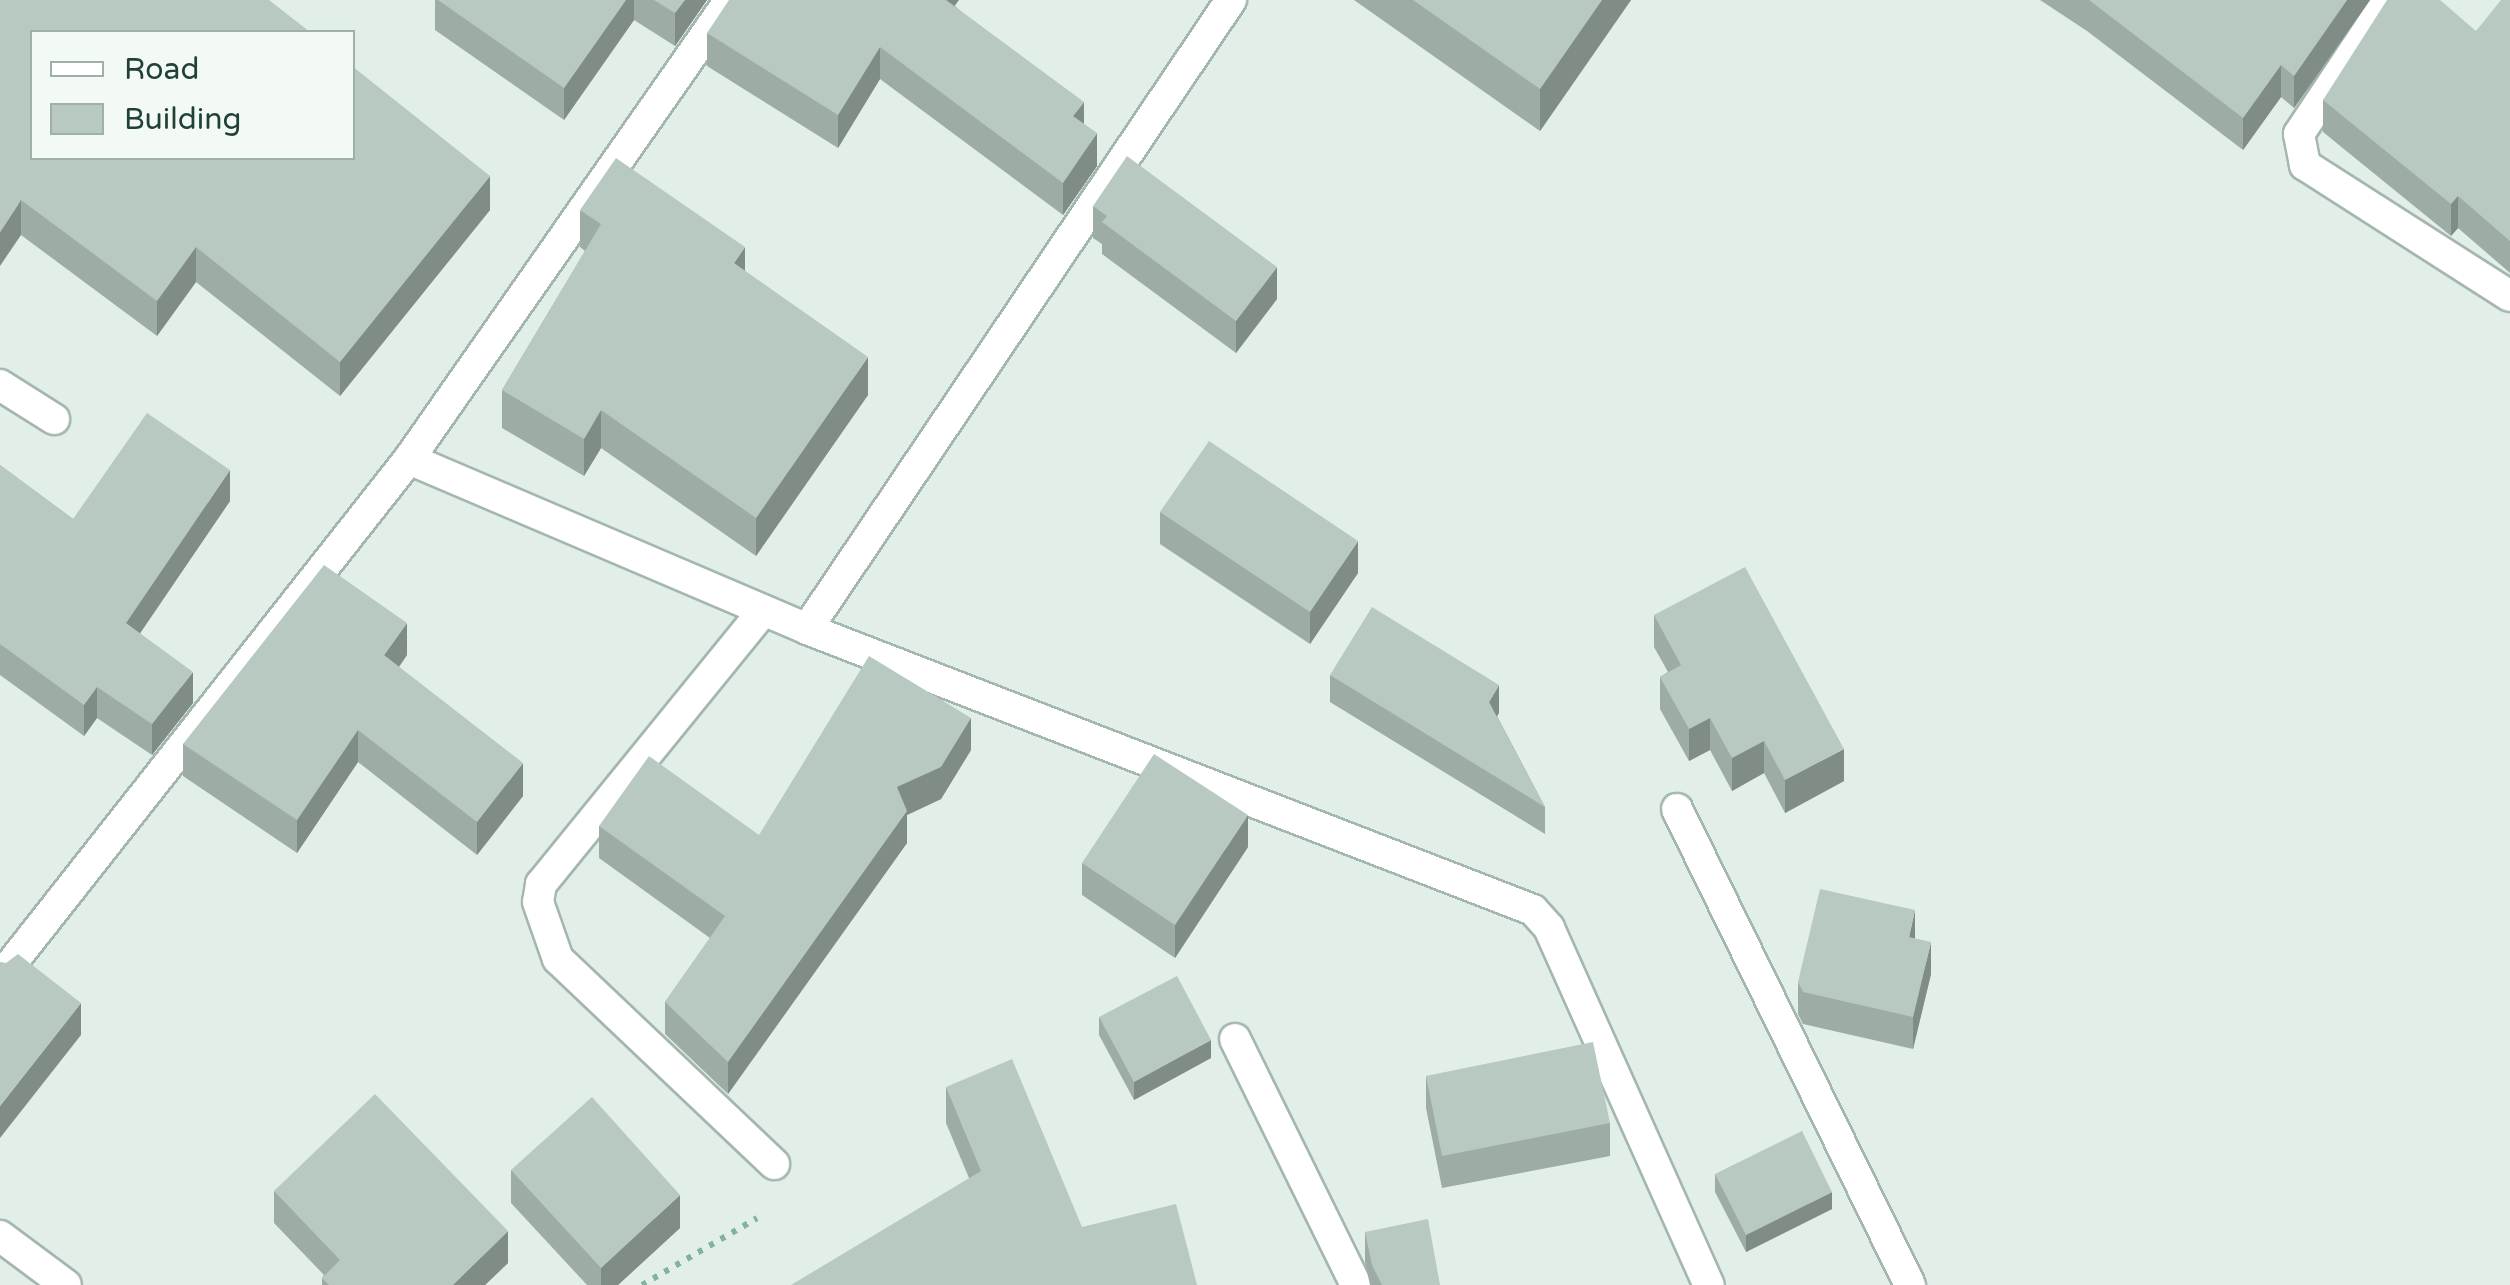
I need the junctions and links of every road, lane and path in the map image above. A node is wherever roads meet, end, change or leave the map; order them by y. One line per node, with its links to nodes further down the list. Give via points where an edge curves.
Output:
1 (730, 0): 7 (street)
2 (1232, 0): 9 (street)
3 (2388, 0): 4 (street, via 2298,134 2305,165)
4 (2510, 296)
5 (0, 385): 6 (street)
6 (54, 419)
7 (409, 459): 8 (street); 11 (street)
8 (763, 611): 9 (street); 13 (street, via 542,884 538,902 558,959)
9 (806, 629): 18 (street, via 1533,910 1549,928)
10 (1676, 808): 19 (street)
11 (0, 978)
12 (1235, 1039): 17 (street)
13 (774, 1164): 16 (path, via 782,1188 770,1210)
14 (0, 1236): 15 (street)
15 (66, 1285)
16 (642, 1285)
17 (1356, 1285)
18 (1708, 1285)
19 (1910, 1285)

